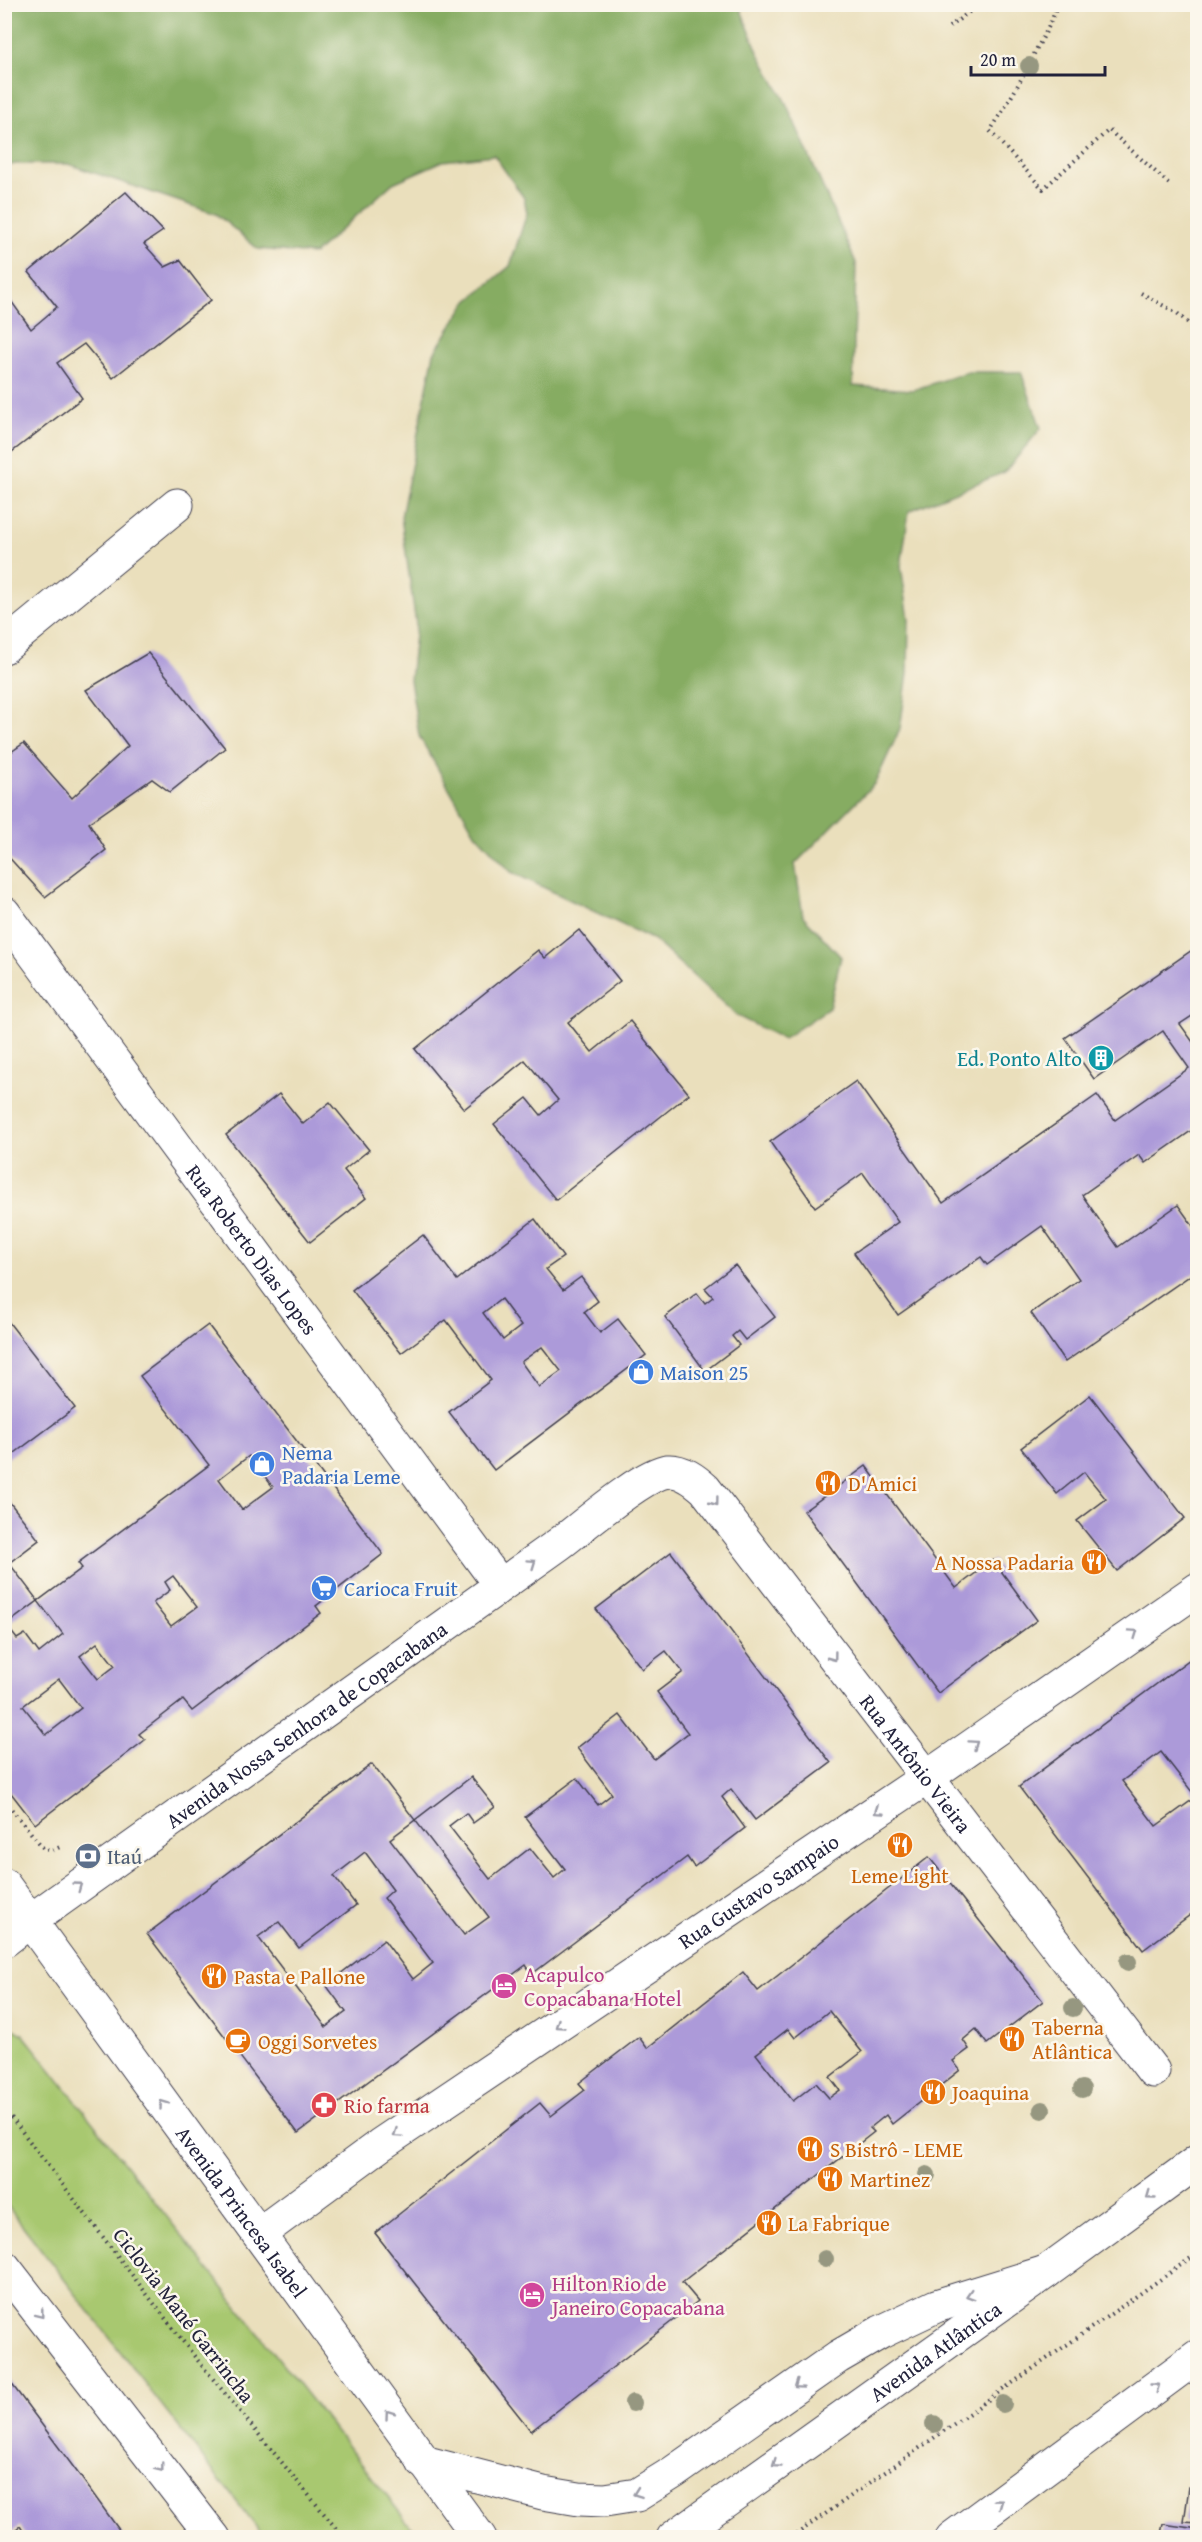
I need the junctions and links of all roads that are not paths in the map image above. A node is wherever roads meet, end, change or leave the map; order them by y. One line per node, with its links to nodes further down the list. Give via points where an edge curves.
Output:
1 (177, 505): 2 (main road)
2 (4, 647)
3 (4, 913): 5 (main road, Rua Roberto Dias Lopes)
4 (668, 1471): 5 (main road, Avenida Nossa Senhora de Copacabana, one-way to 4, via 644,1480); 7 (main road, Rua Antônio Vieira, one-way to 7, via 692,1477 705,1489)
5 (500, 1586): 9 (main road, Avenida Nossa Senhora de Copacabana, one-way to 5)
6 (1197, 1589): 7 (main road, Rua Gustavo Sampaio, one-way to 6)
7 (927, 1778): 11 (main road, Rua Antônio Vieira); 13 (main road, Rua Gustavo Sampaio, one-way to 13, via 380,2145)
8 (4, 1885): 9 (main road, Avenida Princesa Isabel)
9 (30, 1921): 10 (main road, Avenida Nossa Senhora de Copacabana); 13 (main road, Avenida Princesa Isabel, one-way to 9)
10 (4, 1941)
11 (1153, 2071)
12 (1197, 2161): 15 (main road, Avenida Atlântica, one-way to 15)
13 (259, 2234): 17 (main road, Avenida Princesa Isabel, one-way to 13)
14 (4, 2267): 18 (main road, one-way to 18)
15 (1046, 2272): 17 (main road, one-way to 17, via 936,2306 881,2332 838,2357 637,2495 579,2499); 20 (main road, Avenida Atlântica, one-way to 20)
16 (1197, 2356): 21 (main road, one-way to 16)
17 (423, 2462): 19 (main road, Avenida Princesa Isabel)
18 (213, 2538)
19 (480, 2538)
20 (673, 2538)
21 (952, 2538)

